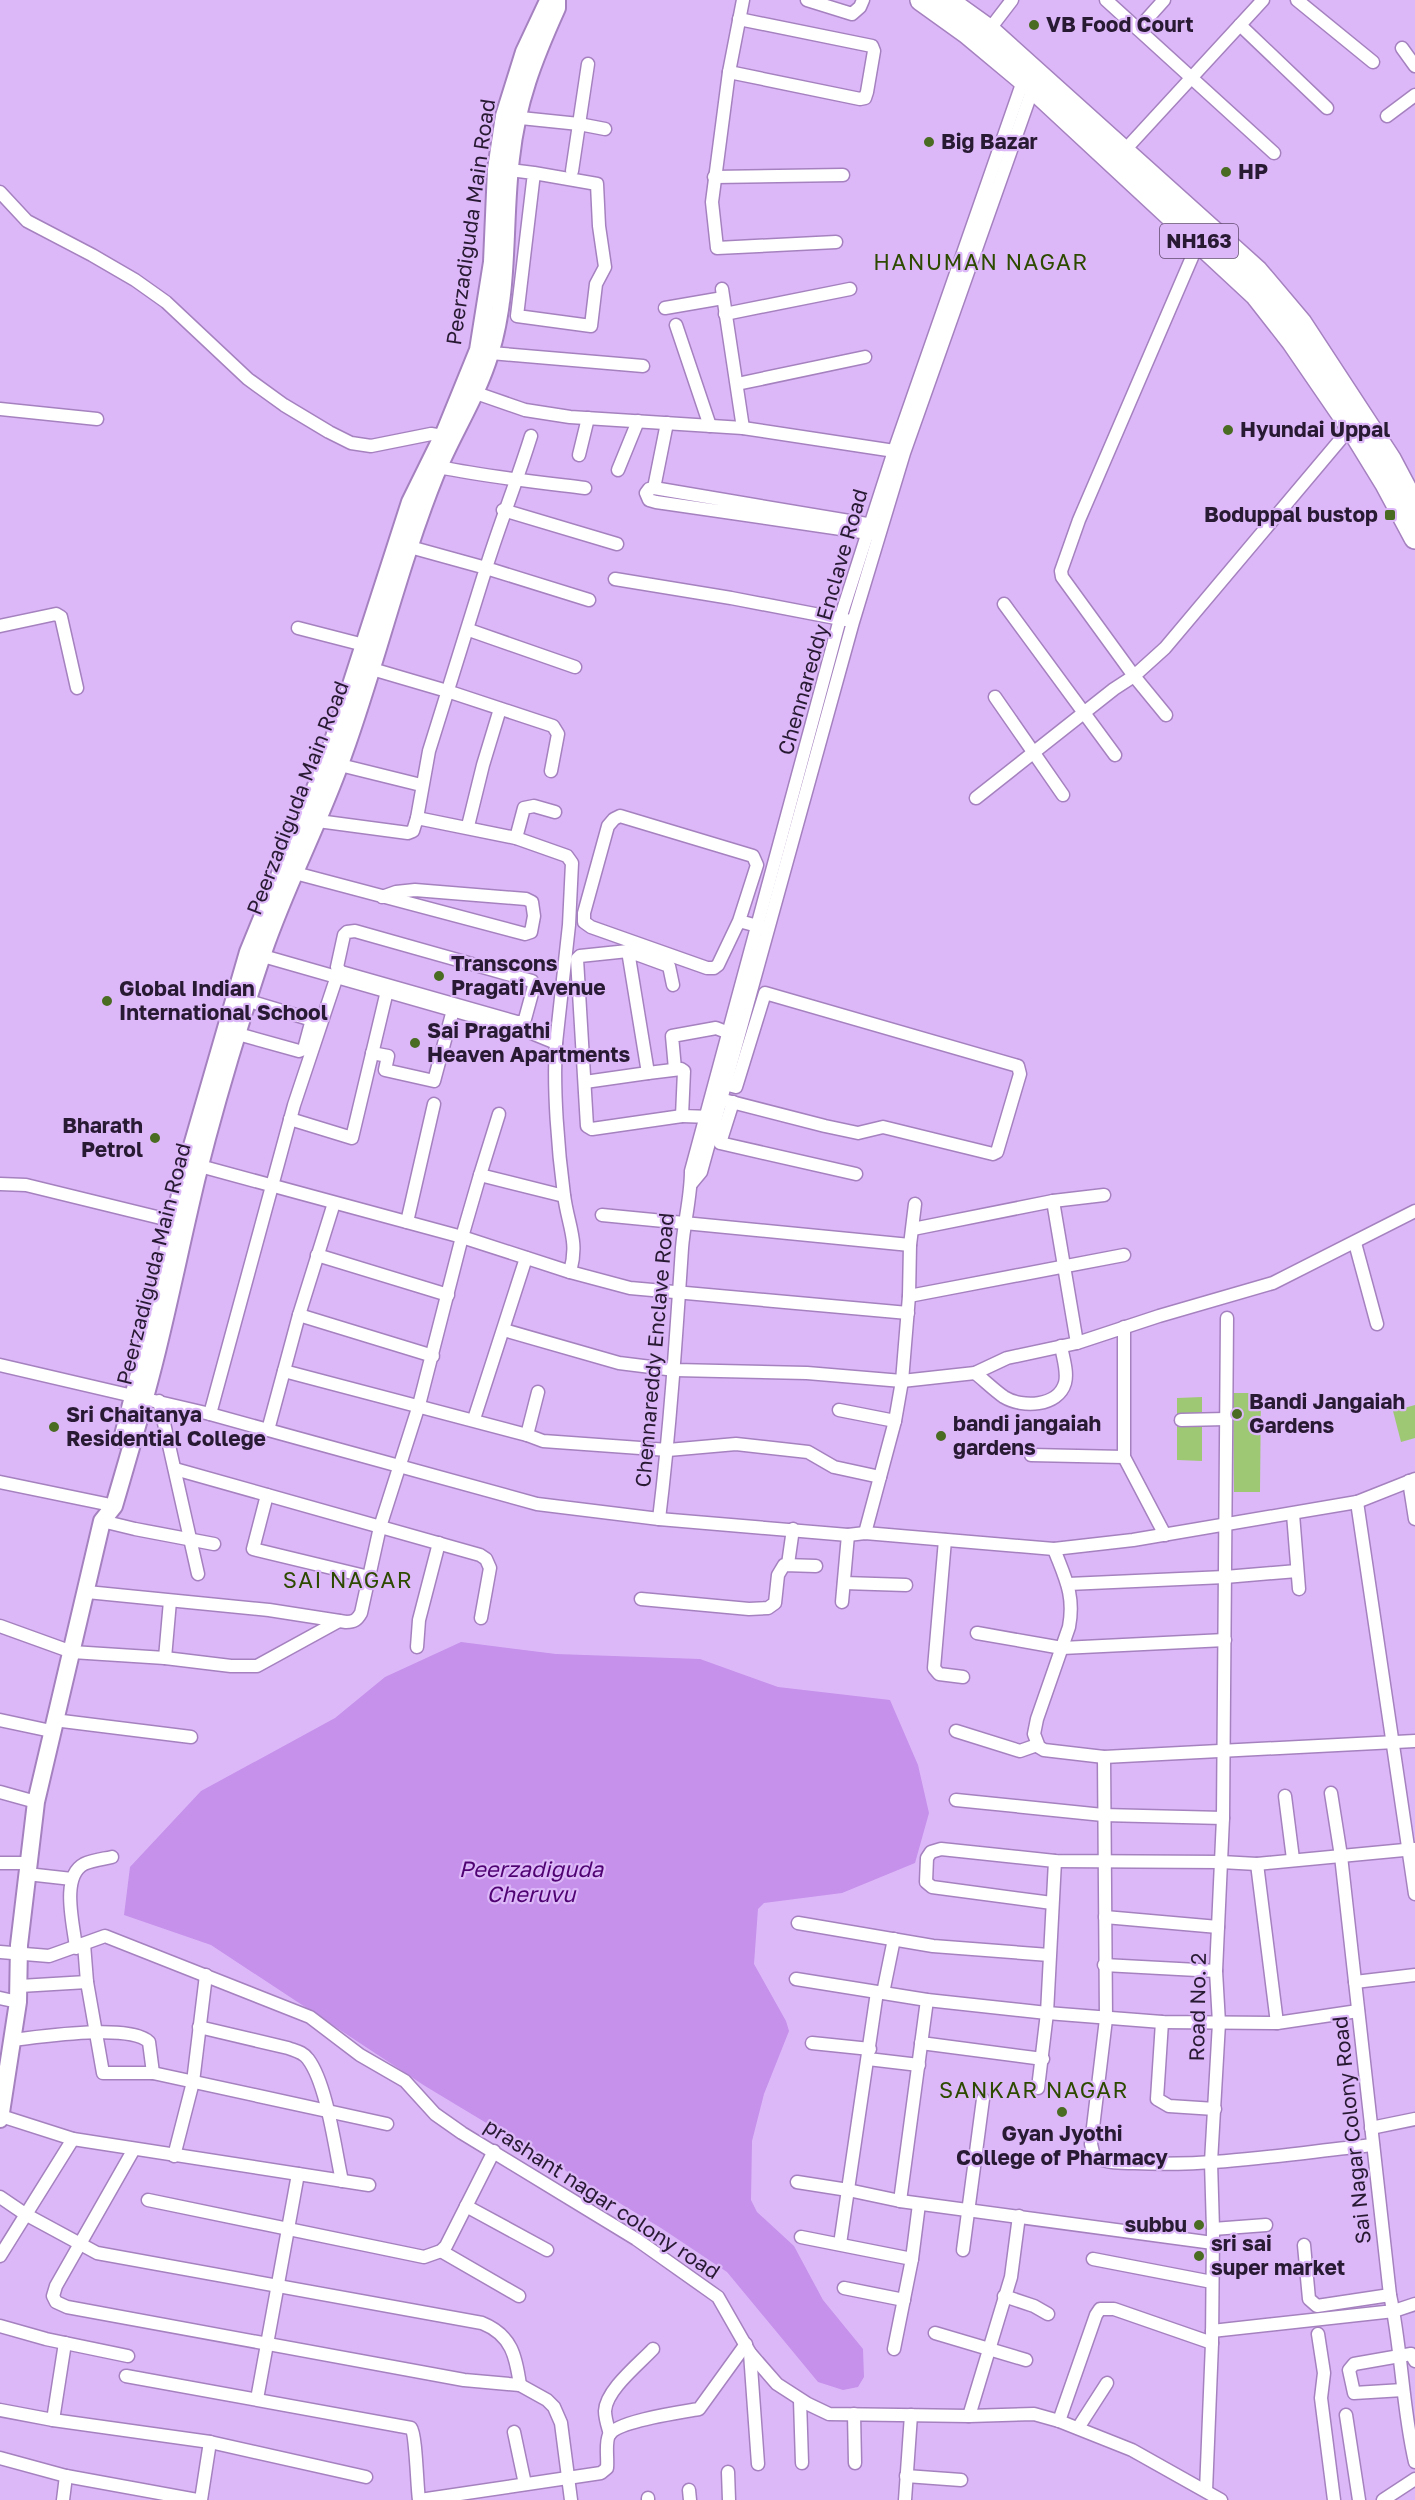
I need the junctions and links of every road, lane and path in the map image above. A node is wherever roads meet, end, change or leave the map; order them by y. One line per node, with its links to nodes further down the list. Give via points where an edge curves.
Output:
1 (551, 0): 27 (street, Peerzadiguda Main Road, via 524,52)
2 (557, 0): 27 (street, Peerzadiguda Main Road, via 558,8)
3 (743, 0): 13 (street)
4 (807, 0): 5 (street, via 852,14)
5 (863, 0)
6 (921, 0): 23 (highway, NH163)
7 (947, 0): 16 (highway, NH163)
8 (1012, 0): 16 (street)
9 (1106, 0): 15 (street)
10 (1164, 0): 15 (street)
11 (1263, 0): 14 (street)
12 (1297, 0): 18 (street)
13 (739, 19): 21 (street); 21 (street, via 872,46 867,92 860,99)
14 (1240, 25): 22 (street); 25 (street)
15 (1138, 29): 22 (street)
16 (989, 30): 30 (highway, NH163)
17 (1402, 48): 20 (street)
18 (1373, 62)
19 (588, 64): 28 (street)
20 (1415, 66)
21 (729, 72): 36 (street)
22 (1191, 78): 30 (street); 31 (street)
23 (1028, 85): 38 (highway, NH163); 60 (street, Chennareddy Enclave Road)
24 (1415, 95): 26 (street)
25 (1327, 108)
26 (1387, 116)
27 (510, 117): 28 (street); 32 (street, Peerzadiguda Main Road); 58 (street, Peerzadiguda Main Road, via 496,169 492,262 478,350)
28 (579, 124): 29 (street); 33 (street)
29 (604, 129)
30 (1124, 151): 49 (highway, NH163, via 1257,271 1300,323)
31 (1274, 153)
32 (510, 170): 34 (street); 44 (street, Peerzadiguda Main Road, via 506,272)
33 (572, 171)
34 (534, 173): 34 (street, via 517,316 591,326 596,284 605,267 597,184)
35 (843, 175): 36 (street)
36 (714, 177): 39 (street, via 712,202 717,248)
37 (0, 192): 58 (street, via 27,222 92,255 166,302 248,379 329,432 351,443 372,446)
38 (1199, 241): 49 (highway, NH163, via 1256,295); 83 (street, via 1079,520 1061,571)
39 (836, 242)
40 (850, 288): 42 (street)
41 (665, 308): 42 (street, via 722,294)
42 (725, 314): 47 (street)
43 (676, 325): 55 (street)
44 (491, 353): 46 (street); 48 (street, Peerzadiguda Main Road)
45 (866, 357): 47 (street)
46 (643, 366)
47 (737, 384): 57 (street)
48 (476, 393): 51 (street, via 525,410); 58 (street, Peerzadiguda Main Road)
49 (1342, 401): 56 (highway, NH163); 66 (highway, NH163, via 1390,459)
50 (0, 409): 52 (street)
51 (588, 418): 53 (street); 61 (street)
52 (97, 419)
53 (638, 421): 54 (street); 63 (street)
54 (667, 423): 55 (street); 68 (street, via 654,488 647,490 649,500 676,498)
55 (710, 426): 57 (street)
56 (1351, 427): 69 (highway, NH163); 83 (street, via 1165,648)
57 (743, 428): 60 (street)
58 (448, 434): 62 (street, Peerzadiguda Main Road); 80 (street, Peerzadiguda Main Road, via 410,502)
59 (531, 436): 64 (street)
60 (899, 452): 68 (street, Chennareddy Enclave Road)
61 (579, 455)
62 (439, 467): 64 (street); 71 (street, Peerzadiguda Main Road)
63 (618, 470)
64 (517, 479): 65 (street); 67 (street)
65 (585, 488)
66 (1415, 506)
67 (503, 510): 70 (street); 72 (street)
68 (875, 530): 76 (street, Chennareddy Enclave Road)
69 (1415, 538)
70 (617, 544)
71 (410, 547): 72 (street); 82 (street, Peerzadiguda Main Road)
72 (486, 568): 74 (street); 79 (street)
73 (615, 579): 76 (street)
74 (589, 600)
75 (1004, 604): 88 (street)
76 (846, 620): 105 (street, Chennareddy Enclave Road)
77 (0, 626): 84 (street, via 56,614 61,617)
78 (298, 628): 80 (street)
79 (469, 630): 81 (street); 85 (street)
80 (364, 645): 107 (street, Peerzadiguda Main Road, via 327,759)
81 (574, 667)
82 (372, 669): 85 (street); 92 (street, Peerzadiguda Main Road)
83 (1134, 676): 88 (street); 89 (street)
84 (77, 688)
85 (447, 691): 87 (street); 94 (street)
86 (994, 697): 90 (street)
87 (500, 709): 93 (street, via 554,726 557,730); 100 (street)
88 (1083, 714): 90 (street); 91 (street)
89 (1166, 715)
90 (1032, 754): 95 (street); 96 (street)
91 (1114, 755)
92 (340, 765): 94 (street); 99 (street, Peerzadiguda Main Road)
93 (551, 771)
94 (421, 785): 98 (street)
95 (1063, 795)
96 (976, 798)
97 (555, 812): 101 (street, via 534,806 524,808)
98 (417, 818): 99 (street, via 413,831 408,833); 100 (street)
99 (318, 821): 102 (street, Peerzadiguda Main Road)
100 (468, 826): 101 (street)
101 (516, 838): 116 (street, via 567,856 572,863)
102 (295, 873): 103 (street); 107 (street, Peerzadiguda Main Road)
103 (382, 897): 103 (street, via 525,934 531,932 534,916 532,902 526,899 415,890)
104 (739, 921): 104 (street, via 757,865 753,856 620,816 608,826 584,922 714,968); 105 (street)
105 (762, 927): 109 (street, Chennareddy Enclave Road)
106 (628, 951): 110 (street, via 669,966); 119 (street); 120 (street, via 577,959)
107 (255, 954): 108 (street); 112 (street, Peerzadiguda Main Road); 141 (street, Peerzadiguda Main Road, via 187,1163)
108 (337, 972): 108 (street, via 344,935 356,931 532,981 534,986 525,1019 517,1022); 111 (street); 128 (street)
109 (747, 982): 114 (street, Chennareddy Enclave Road); 121 (street, Chennareddy Enclave Road)
110 (673, 985)
111 (387, 991): 113 (street); 117 (street)
112 (249, 1001): 115 (street, Peerzadiguda Main Road); 115 (street, via 309,1019 304,1047 299,1051)
113 (453, 1010): 116 (street); 117 (street, via 434,1081 385,1070 388,1056)
114 (729, 1033): 118 (street, via 716,1028 672,1036); 121 (street, Chennareddy Enclave Road)
115 (238, 1034): 129 (street, Peerzadiguda Main Road)
116 (556, 1043): 135 (street)
117 (372, 1053): 128 (street, via 352,1138)
118 (675, 1069): 119 (street); 126 (street, via 684,1071)
119 (648, 1073): 120 (street)
120 (585, 1082): 126 (street, via 589,1129)
121 (726, 1084): 122 (street, Chennareddy Enclave Road); 123 (street, via 765,993 1018,1066 1020,1074 997,1152 993,1154 883,1127 858,1133)
122 (716, 1098): 123 (street); 127 (street, Chennareddy Enclave Road)
123 (733, 1102): 130 (street, via 720,1143)
124 (434, 1104): 142 (street)
125 (499, 1114): 131 (street)
126 (682, 1116): 127 (street)
127 (711, 1116): 143 (street, Chennareddy Enclave Road, via 701,1172 691,1184)
128 (290, 1119): 133 (street)
129 (200, 1167): 133 (street); 150 (street, Peerzadiguda Main Road)
130 (856, 1174)
131 (480, 1175): 135 (street); 145 (street)
132 (0, 1184): 141 (street, via 26,1185)
133 (273, 1185): 137 (street); 175 (street)
134 (1104, 1195): 136 (street)
135 (564, 1196): 153 (street, via 575,1255)
136 (1053, 1201): 144 (street); 152 (street)
137 (334, 1203): 142 (street); 148 (street)
138 (915, 1204): 144 (street)
139 (1415, 1211): 146 (street)
140 (602, 1215): 143 (street)
141 (174, 1221): 150 (street, Peerzadiguda Main Road)
142 (406, 1222): 145 (street)
143 (684, 1222): 147 (street); 154 (street, Chennareddy Enclave Road)
144 (913, 1229): 147 (street)
145 (462, 1237): 151 (street); 155 (street)
146 (1355, 1243): 160 (street); 161 (street, via 1273,1283)
147 (910, 1245): 156 (street)
148 (317, 1255): 155 (street); 158 (street)
149 (1124, 1255): 152 (street)
150 (172, 1256): 172 (street, Peerzadiguda Main Road)
151 (526, 1258): 153 (street); 162 (street)
152 (1063, 1268): 156 (street); 163 (street)
153 (570, 1272): 154 (street, via 630,1288)
154 (679, 1294): 157 (street); 167 (street, Chennareddy Enclave Road)
155 (448, 1295): 165 (street)
156 (909, 1296): 157 (street)
157 (908, 1313): 170 (street)
158 (299, 1315): 165 (street); 168 (street)
159 (1227, 1318): 177 (street, Road No. 2)
160 (1377, 1324)
161 (1124, 1327): 163 (street); 184 (street)
162 (504, 1330): 167 (street, via 619,1363); 176 (street)
163 (1077, 1343): 164 (street)
164 (1061, 1346): 169 (street, via 1007,1358); 169 (street, via 1065,1383 1047,1401 1015,1402)
165 (433, 1356): 173 (street)
166 (0, 1365): 172 (street)
167 (675, 1370): 170 (street, via 807,1373); 182 (street, Chennareddy Enclave Road)
168 (284, 1371): 173 (street); 180 (street)
169 (975, 1373): 170 (street)
170 (902, 1381): 179 (street)
171 (538, 1392): 181 (street)
172 (146, 1399): 175 (street); 186 (street); 192 (street, Peerzadiguda Main Road, via 114,1506)
173 (419, 1405): 176 (street); 185 (street)
174 (839, 1410): 179 (street)
175 (210, 1414): 180 (street)
176 (474, 1419): 181 (street)
177 (1226, 1419): 178 (street); 196 (street, Road No. 2)
178 (1181, 1420)
179 (895, 1421): 187 (street)
180 (268, 1430): 185 (street)
181 (526, 1435): 182 (street, via 543,1441)
182 (668, 1450): 187 (street, via 736,1444 808,1452 834,1467); 194 (street, Chennareddy Enclave Road)
183 (1031, 1455): 184 (street)
184 (1124, 1457): 200 (street)
185 (399, 1466): 194 (street, via 537,1504); 197 (street)
186 (175, 1469): 190 (street); 202 (street)
187 (880, 1477): 199 (street)
188 (1412, 1480): 191 (street); 195 (street)
189 (0, 1482): 192 (street)
190 (267, 1495): 197 (street); 211 (street, via 253,1549)
191 (1357, 1502): 193 (street); 236 (street)
192 (105, 1513): 202 (street); 217 (street, Peerzadiguda Main Road)
193 (1293, 1514): 196 (street); 209 (street)
194 (659, 1519): 198 (street)
195 (1415, 1519)
196 (1225, 1524): 200 (street); 212 (street, Road No. 2)
197 (380, 1527): 204 (street); 211 (street)
198 (793, 1529): 201 (street); 207 (street)
199 (865, 1533): 201 (street); 203 (street)
200 (1165, 1534): 206 (street)
201 (848, 1535): 213 (street)
202 (191, 1540): 205 (street); 210 (street)
203 (945, 1540): 206 (street); 230 (street, via 934,1668 939,1674)
204 (439, 1543): 221 (street, via 480,1555 489,1564); 226 (street, via 419,1620)
205 (214, 1544)
206 (1053, 1549): 214 (street)
207 (788, 1564): 208 (street); 218 (street, via 780,1569 777,1597 768,1608)
208 (816, 1566)
209 (1297, 1571): 212 (street); 216 (street)
210 (198, 1574)
211 (369, 1577): 222 (street, via 361,1613 353,1622)
212 (1225, 1577): 214 (street); 225 (street, Road No. 2)
213 (844, 1583): 215 (street); 220 (street)
214 (1068, 1584): 227 (street, via 1072,1614)
215 (906, 1585)
216 (1299, 1589)
217 (87, 1592): 219 (street); 228 (street, Peerzadiguda Main Road)
218 (640, 1599)
219 (170, 1601): 222 (street, via 269,1610); 229 (street)
220 (842, 1602)
221 (481, 1618)
222 (339, 1622): 229 (street, via 257,1666)
223 (0, 1626): 228 (street)
224 (977, 1633): 227 (street)
225 (1225, 1640): 227 (street); 238 (street, Road No. 2)
226 (417, 1647)
227 (1062, 1648): 237 (street, via 1037,1719)
228 (72, 1652): 229 (street); 232 (street, Peerzadiguda Main Road)
229 (165, 1658)
230 (963, 1677)
231 (0, 1720): 232 (street)
232 (53, 1726): 234 (street); 244 (street, Peerzadiguda Main Road)
233 (956, 1731): 237 (street, via 1020,1751)
234 (191, 1737)
235 (1415, 1741): 236 (street)
236 (1392, 1743): 238 (street); 247 (street)
237 (1037, 1745): 239 (street, via 1044,1750)
238 (1224, 1751): 239 (street); 246 (street, Road No. 2)
239 (1104, 1757): 245 (street)
240 (0, 1792): 244 (street)
241 (1331, 1793): 248 (street, Sai Nagar Colony Road)
242 (1286, 1796): 250 (street)
243 (956, 1800): 245 (street)
244 (36, 1802): 256 (street, Peerzadiguda Main Road)
245 (1102, 1815): 246 (street); 252 (street)
246 (1223, 1818): 253 (street, Road No. 2)
247 (1412, 1849): 248 (street); 258 (street)
248 (1341, 1856): 250 (street); 273 (street, Sai Nagar Colony Road)
249 (112, 1857): 257 (street, via 83,1864)
250 (1293, 1859): 255 (street)
251 (1055, 1861): 252 (street); 259 (street); 259 (street, via 941,1849 930,1853 926,1876 932,1887)
252 (1104, 1862): 253 (street); 260 (street)
253 (1221, 1862): 255 (street); 262 (street, Road No. 2)
254 (0, 1863): 256 (street)
255 (1257, 1864): 283 (street)
256 (28, 1868): 257 (street); 266 (street, Peerzadiguda Main Road)
257 (72, 1879): 264 (street, via 69,1886)
258 (1415, 1894)
259 (1052, 1903): 267 (street)
260 (1105, 1917): 262 (street); 268 (street)
261 (798, 1923): 263 (street)
262 (1218, 1927): 269 (street, Road No. 2)
263 (894, 1939): 267 (street); 275 (street)
264 (80, 1946): 266 (street, prashant nagar colony road, via 49,1956); 270 (street, prashant nagar colony road, via 105,1936); 274 (street)
265 (0, 1952): 266 (street, prashant nagar colony road)
266 (18, 1955): 276 (street, Peerzadiguda Main Road)
267 (1049, 1956): 280 (street)
268 (1104, 1965): 269 (street); 281 (street)
269 (1216, 1971): 284 (street, Road No. 2)
270 (206, 1975): 285 (street); 307 (street, prashant nagar colony road, via 310,2017 360,2055 405,2081 435,2114)
271 (1415, 1975): 273 (street)
272 (796, 1979): 275 (street)
273 (1354, 1982): 279 (street, Sai Nagar Colony Road)
274 (87, 1983): 276 (street); 286 (street)
275 (880, 1993): 278 (street); 290 (street)
276 (19, 1994): 277 (street); 287 (street, Peerzadiguda Main Road)
277 (0, 1998)
278 (927, 2000): 280 (street); 289 (street)
279 (1358, 2011): 283 (street); 303 (street, Sai Nagar Colony Road)
280 (1047, 2013): 281 (street); 291 (street)
281 (1106, 2019): 282 (street); 309 (street, via 1090,2144 1094,2157 1154,2164)
282 (1162, 2022): 284 (street); 298 (street, via 1157,2099 1169,2106)
283 (1277, 2022): 284 (street)
284 (1219, 2023): 298 (street, Road No. 2)
285 (200, 2027): 295 (street); 299 (street, via 302,2052 318,2078)
286 (96, 2032): 287 (street); 294 (street, via 146,2038); 294 (street, via 103,2073)
287 (12, 2040): 292 (street, Peerzadiguda Main Road)
288 (812, 2043): 290 (street)
289 (921, 2043): 291 (street); 293 (street)
290 (869, 2054): 293 (street); 314 (street)
291 (1043, 2059): 296 (street)
292 (4, 2060): 300 (street, Peerzadiguda Main Road)
293 (919, 2065): 317 (street)
294 (153, 2073): 295 (street)
295 (193, 2082): 299 (street); 308 (street)
296 (1038, 2088)
297 (983, 2099): 320 (street)
298 (1215, 2109): 309 (street, Road No. 2)
299 (326, 2111): 302 (street); 311 (street)
300 (1, 2117): 304 (street)
301 (1415, 2119): 303 (street)
302 (387, 2124)
303 (1371, 2128): 305 (street, Sai Nagar Colony Road)
304 (73, 2139): 306 (street); 321 (street)
305 (1373, 2145): 309 (street); 340 (street, Sai Nagar Colony Road)
306 (134, 2149): 308 (street); 329 (street)
307 (494, 2151): 319 (street); 356 (street, prashant nagar colony road, via 636,2239 718,2297)
308 (174, 2156): 310 (street)
309 (1212, 2162): 324 (street, Road No. 2)
310 (298, 2174): 311 (street); 325 (street)
311 (342, 2181): 313 (street)
312 (797, 2182): 314 (street)
313 (369, 2185)
314 (848, 2190): 317 (street); 328 (street)
315 (0, 2197): 321 (street)
316 (148, 2200): 325 (street)
317 (900, 2201): 318 (street)
318 (919, 2204): 320 (street); 335 (street)
319 (466, 2206): 331 (street); 333 (street)
320 (968, 2210): 322 (street); 332 (street)
321 (25, 2214): 329 (street); 334 (street)
322 (1019, 2216): 327 (street); 342 (street, via 1011,2277)
323 (1266, 2225): 324 (street)
324 (1214, 2229): 327 (street, Road No. 2)
325 (287, 2230): 333 (street, via 424,2257); 338 (street)
326 (801, 2237): 328 (street)
327 (1213, 2243): 337 (street, Road No. 2)
328 (840, 2244): 335 (street)
329 (79, 2245): 338 (street, via 97,2253); 354 (street, via 56,2286 53,2300 58,2304)
330 (1304, 2245): 344 (street, via 1311,2303 1317,2306)
331 (548, 2250)
332 (963, 2250)
333 (441, 2251): 341 (street)
334 (0, 2256)
335 (912, 2259): 343 (street)
336 (1093, 2259): 337 (street)
337 (1212, 2282): 352 (street, Road No. 2)
338 (278, 2287): 354 (street); 365 (street, via 492,2327 515,2353)
339 (844, 2288): 343 (street)
340 (1390, 2295): 344 (street); 346 (street, Sai Nagar Colony Road)
341 (519, 2296)
342 (1004, 2296): 347 (street); 358 (street)
343 (904, 2300): 357 (street)
344 (1343, 2302): 348 (street)
345 (1415, 2304): 346 (street)
346 (1394, 2311): 348 (street); 360 (street, Sai Nagar Colony Road)
347 (1048, 2314)
348 (1344, 2315): 352 (street)
349 (0, 2326): 353 (street)
350 (935, 2333): 358 (street)
351 (1318, 2334): 402 (street)
352 (1212, 2337): 375 (street, via 1114,2309 1100,2309); 393 (street, Road No. 2)
353 (65, 2343): 359 (street); 374 (street)
354 (265, 2343): 365 (street, via 464,2380); 367 (street)
355 (653, 2349): 378 (street, via 606,2403)
356 (748, 2349): 368 (street, prashant nagar colony road, via 777,2384); 378 (street, via 699,2409 652,2417); 384 (street)
357 (894, 2349)
358 (988, 2350): 361 (street); 373 (street)
359 (128, 2356)
360 (1400, 2356): 362 (street, via 1411,2354); 366 (street, Sai Nagar Colony Road); 366 (street, via 1354,2364 1349,2370 1354,2393)
361 (1026, 2360)
362 (1415, 2361)
363 (126, 2376): 367 (street)
364 (1107, 2383): 376 (street)
365 (520, 2385): 389 (street, via 547,2400 558,2413)
366 (1403, 2390): 381 (street, Sai Nagar Colony Road)
367 (257, 2398): 397 (street, via 411,2428 415,2435)
368 (800, 2400): 370 (street, prashant nagar colony road, via 829,2414); 382 (street)
369 (0, 2410): 374 (street)
370 (854, 2414): 371 (street, prashant nagar colony road); 383 (street)
371 (911, 2415): 373 (street, prashant nagar colony road); 387 (street)
372 (1346, 2415): 403 (street)
373 (969, 2416): 375 (street, prashant nagar colony road, via 1034,2414)
374 (53, 2420): 379 (street)
375 (1059, 2421): 376 (street, prashant nagar colony road)
376 (1078, 2428): 393 (street, prashant nagar colony road, via 1132,2450)
377 (514, 2432): 392 (street)
378 (609, 2434): 389 (street, via 605,2471)
379 (210, 2442): 388 (street); 395 (street)
380 (0, 2458): 386 (street)
381 (1415, 2462)
382 (802, 2463)
383 (855, 2463)
384 (758, 2464)
385 (728, 2472): 399 (street)
386 (66, 2476): 394 (street); 395 (street)
387 (906, 2476): 391 (street); 400 (street)
388 (366, 2477)
389 (569, 2478): 392 (street); 398 (street)
390 (1415, 2479): 404 (street)
391 (962, 2480)
392 (525, 2484): 397 (street)
393 (1206, 2491): 401 (street, prashant nagar colony road)
394 (63, 2500)
395 (199, 2500)
396 (411, 2500): 397 (street)
397 (419, 2500)
398 (571, 2500)
399 (729, 2500)
400 (905, 2500)
401 (1221, 2500)
402 (1334, 2500)
403 (1359, 2500)
404 (1383, 2500)

